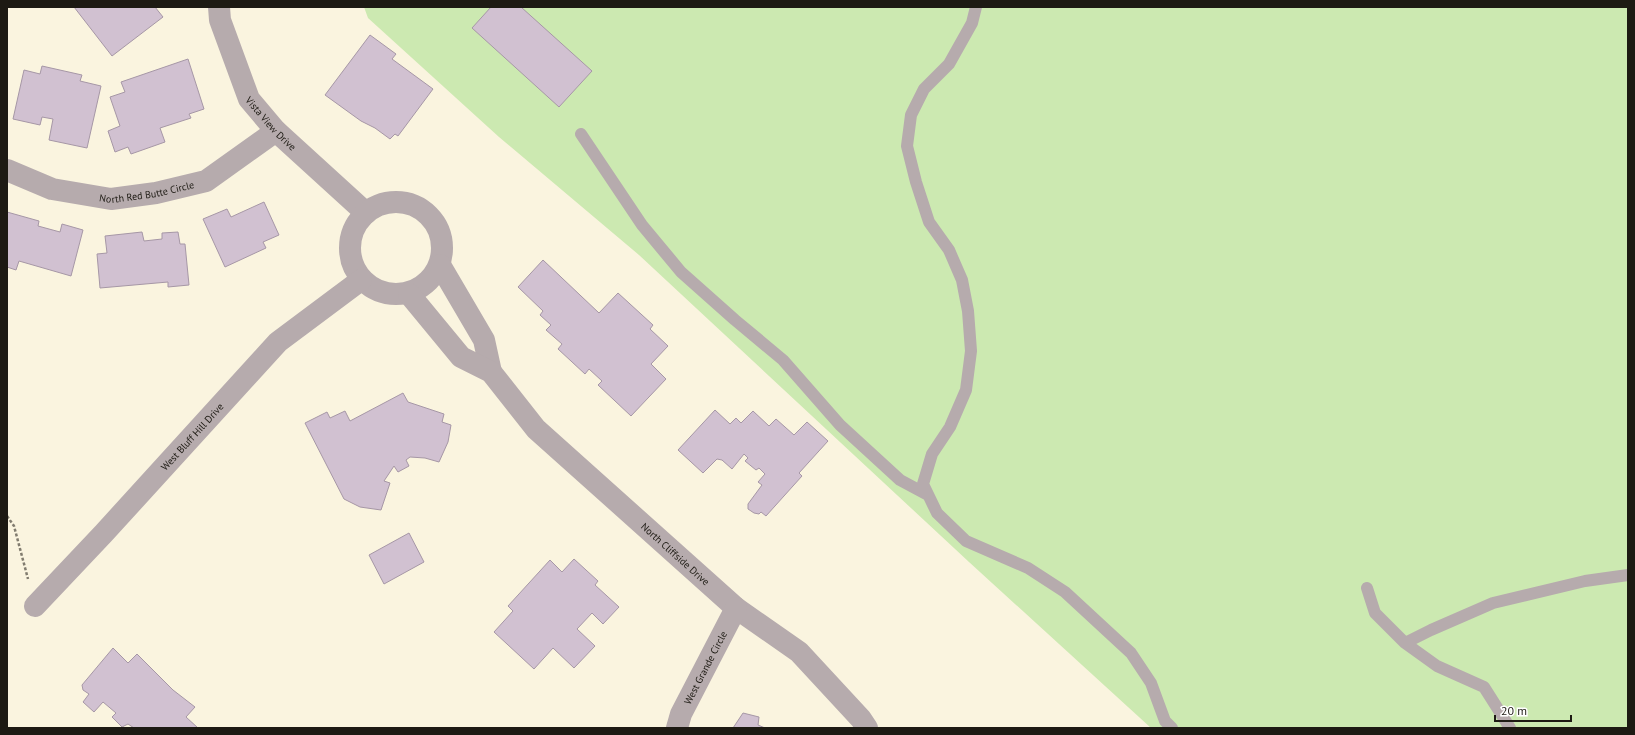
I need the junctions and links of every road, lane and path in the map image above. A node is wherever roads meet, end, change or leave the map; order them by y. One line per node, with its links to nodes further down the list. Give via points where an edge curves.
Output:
1 (219, 7): 3 (street, Vista View Drive, via 220,20 249,99)
2 (976, 7): 11 (lane, via 972,23 949,64 924,89 914,108 907,146 929,222 949,250 962,280 968,310 971,351 966,390 950,427 932,454 927,470 923,484)
3 (276, 131): 5 (street, North Red Butte Circle, via 206,181 156,193 111,199 52,189); 6 (street, Vista View Drive)
4 (581, 134): 11 (lane, via 642,225 681,272 783,360 840,425 900,480)
5 (7, 170)
6 (366, 213): 7 (street, via 387,202 397,201 420,208 438,227 443,243); 8 (street, via 355,225 351,235 350,258)
7 (440, 265): 9 (street, via 426,284); 10 (street, North Cliffside Drive, via 484,340)
8 (361, 280): 9 (street, via 384,294); 15 (street, West Bluff Hill Drive, via 278,342 104,534)
9 (408, 294): 10 (street, North Cliffside Drive, via 461,357)
10 (490, 372): 16 (street, North Cliffside Drive, via 536,429)
11 (928, 495): 20 (lane, via 937,513 966,541 1028,568 1065,592 1131,653 1151,683 1165,721)
12 (7, 516): 15 (path, via 14,526)
13 (1628, 575): 17 (lane, via 1585,581 1493,603)
14 (1367, 588): 17 (lane, via 1375,613)
15 (35, 606)
16 (736, 608): 18 (street, West Grande Circle, via 681,714); 19 (street, North Cliffside Drive, via 799,652)
17 (1405, 643): 21 (lane, via 1437,666 1484,687)
18 (677, 728)
19 (867, 728)
20 (1172, 728)
21 (1510, 728)

